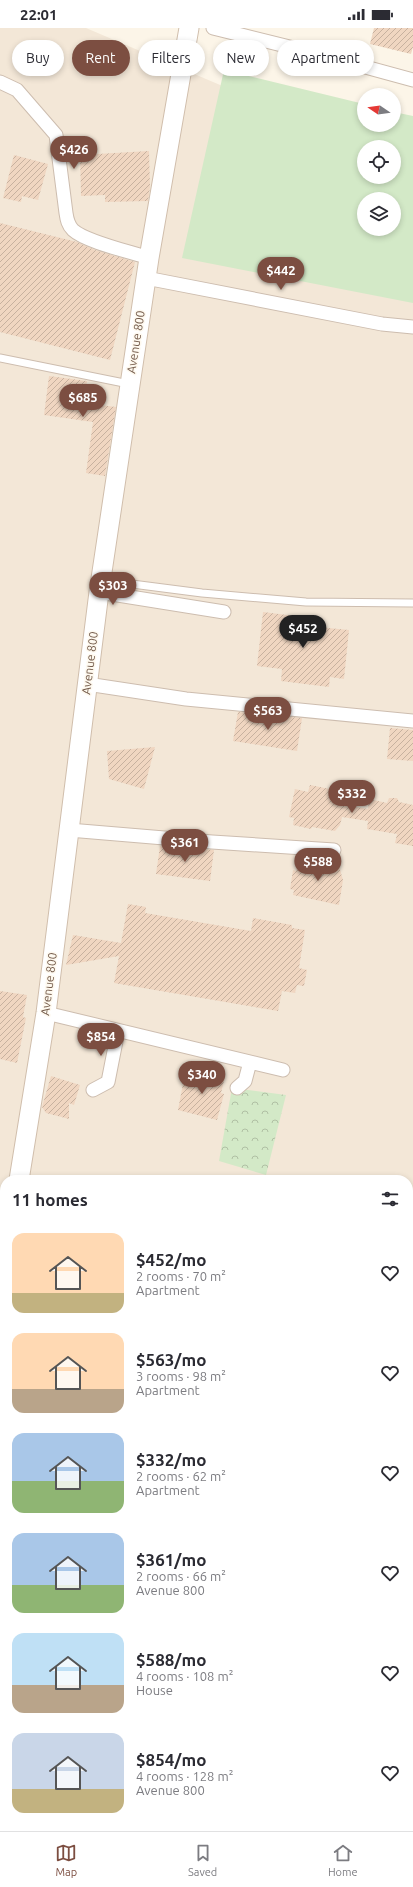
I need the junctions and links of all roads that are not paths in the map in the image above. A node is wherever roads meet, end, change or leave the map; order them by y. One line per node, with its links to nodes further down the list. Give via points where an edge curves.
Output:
1 (189, 28): 5 (main road, Avenue 800)
2 (213, 28): 3 (street)
3 (413, 80)
4 (0, 82): 5 (street, via 17,90 56,135 66,213 72,229 78,234)
5 (149, 258): 6 (main road, Avenue 800)
6 (146, 278): 7 (street, via 382,324); 9 (main road, Avenue 800)
7 (413, 327)
8 (0, 358): 9 (lane)
9 (129, 384): 10 (main road, Avenue 800)
10 (100, 586): 11 (lane, via 306,602); 12 (street); 13 (main road, Avenue 800)
11 (412, 603)
12 (224, 612)
13 (87, 684): 14 (street, via 186,699); 15 (main road, Avenue 800)
14 (413, 721)
15 (69, 830): 16 (street); 17 (main road, Avenue 800)
16 (334, 850)
17 (46, 1013): 18 (street); 23 (main road, Avenue 800)
18 (118, 1031): 19 (street); 22 (street, via 108,1082)
19 (250, 1062): 20 (street); 21 (street, via 245,1081)
20 (283, 1070)
21 (237, 1088)
22 (93, 1090)
23 (20, 1175)

